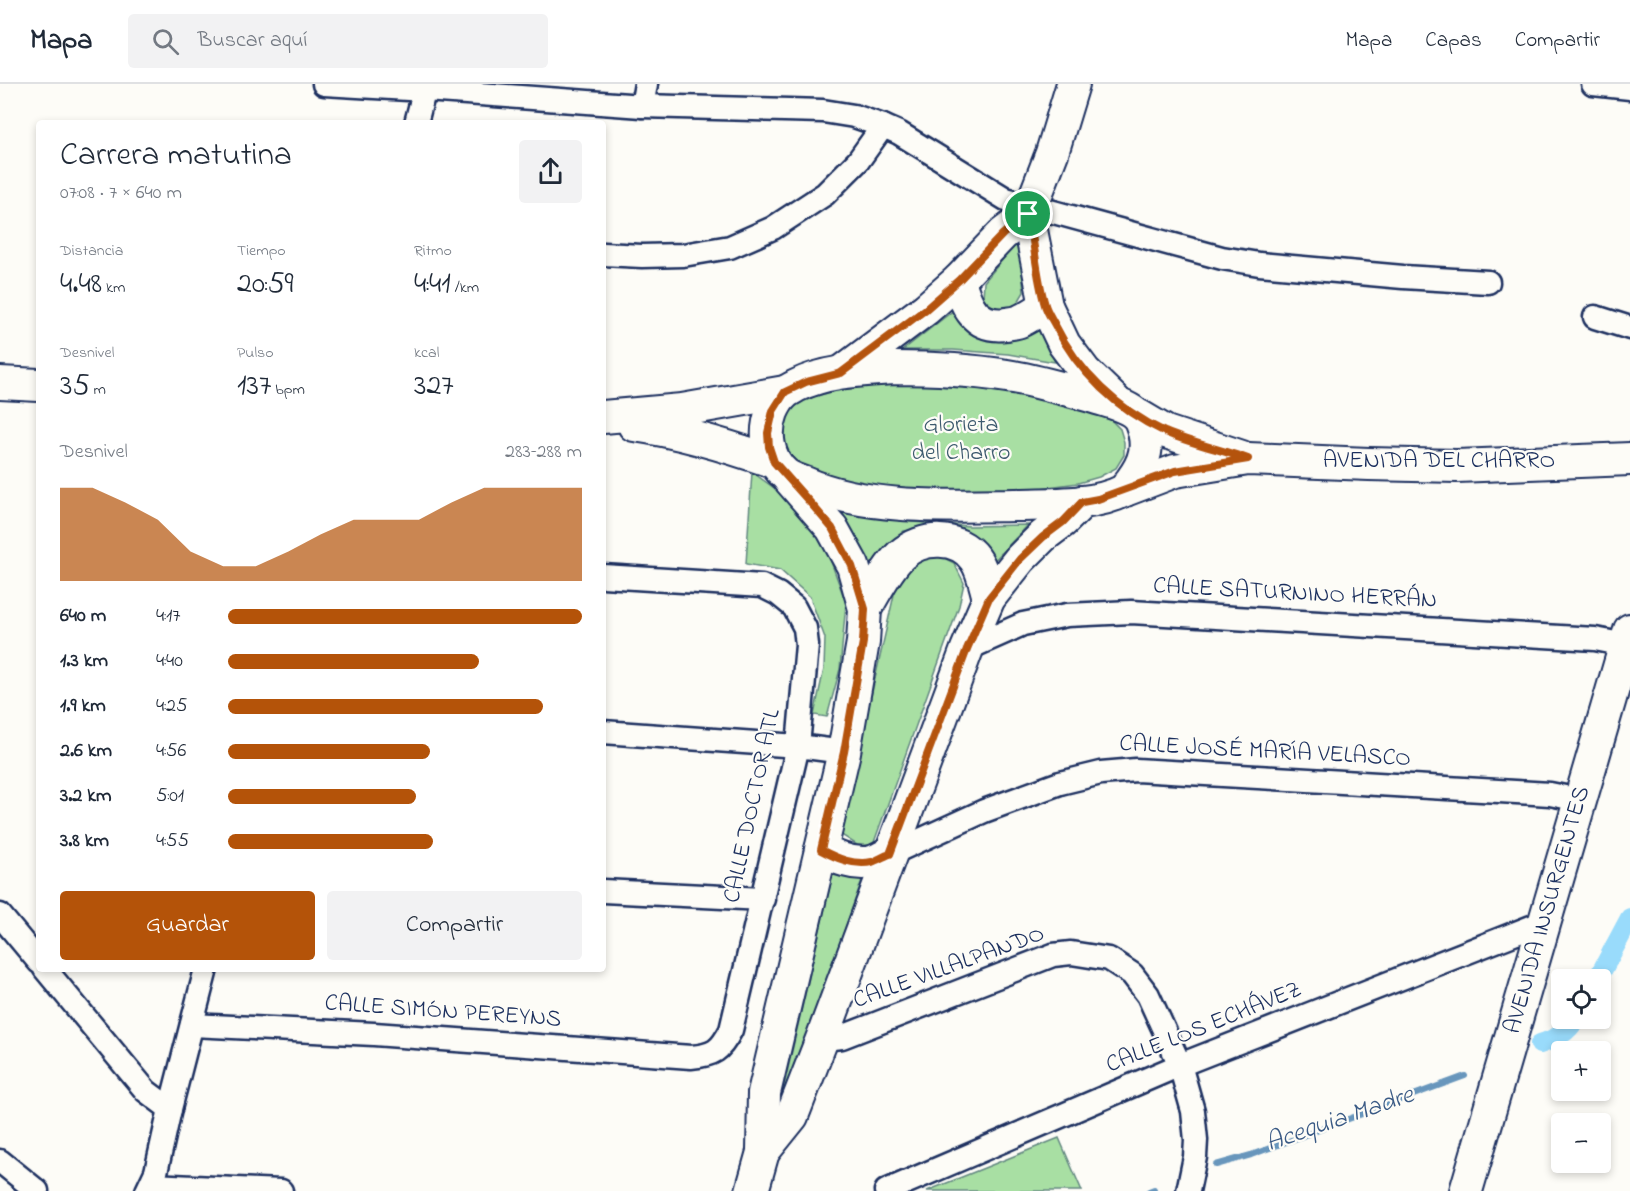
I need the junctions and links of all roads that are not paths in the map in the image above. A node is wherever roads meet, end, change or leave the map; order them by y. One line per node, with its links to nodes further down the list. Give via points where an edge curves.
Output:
1 (324, 84): 4 (street)
2 (1073, 84): 9 (street)
3 (1593, 84): 5 (street)
4 (425, 87): 6 (street); 7 (street)
5 (1630, 88)
6 (644, 95): 8 (street, via 822,111)
7 (417, 120)
8 (883, 126): 9 (street); 10 (street, via 858,162 825,194 773,228 730,247 683,255)
9 (1030, 211): 11 (street); 12 (street, via 1259,264); 13 (street)
10 (606, 254)
11 (959, 280): 13 (street, via 964,301 984,322 1018,322); 16 (street)
12 (1488, 282)
13 (1046, 306): 20 (street, via 1064,344 1085,372)
14 (1595, 316): 15 (street)
15 (1630, 328)
16 (841, 373): 19 (street); 20 (street, via 894,368 969,371 1050,385)
17 (0, 383): 18 (street)
18 (36, 386)
19 (785, 392): 21 (street, via 682,410); 25 (street, via 769,421 769,447)
20 (1130, 411): 23 (street, AVENIDA DEL CHARRO, via 1166,432); 26 (street, via 1147,436 1146,450)
21 (606, 418)
22 (606, 419): 25 (street, via 738,449)
23 (1248, 459): 24 (street, AVENIDA DEL CHARRO, via 1457,466); 26 (street, AVENIDA DEL CHARRO, via 1175,471)
24 (1630, 459)
25 (780, 469): 27 (street, AVENIDA DEL CHARRO, via 820,490 859,499 971,506); 30 (street, via 832,528 852,566)
26 (1125, 490): 27 (street, AVENIDA DEL CHARRO)
27 (1082, 502): 29 (street, via 1020,559)
28 (606, 576): 34 (street, CALLE DOCTOR ATL, via 762,586 794,607 805,628 807,645)
29 (989, 598): 30 (street, via 975,558 953,543 927,541 901,555); 32 (street)
30 (865, 609): 35 (street)
31 (1628, 637): 32 (street, CALLE SATURNINO HERRÁN, via 1595,639 1131,612 1067,615 1023,624); 36 (street, AVENIDA INSURGENTES)
32 (967, 649): 38 (street)
33 (606, 732): 34 (street)
34 (798, 746): 35 (street); 40 (street, CALLE DOCTOR ATL)
35 (844, 752): 37 (street)
36 (1580, 800): 38 (street, CALLE JOSÉ MARÍA VELASCO, via 1550,794 1136,770 1060,783 984,811); 42 (street, AVENIDA INSURGENTES)
37 (821, 850): 38 (street, via 854,863 872,862); 51 (street, via 764,1093)
38 (890, 854): 47 (street)
39 (606, 891): 40 (street)
40 (763, 899): 48 (street, CALLE DOCTOR ATL, via 731,1030 716,1052)
41 (0, 915): 43 (street)
42 (1544, 922): 49 (street, CALLE LOS ECHÁVEZ); 59 (street, AVENIDA INSURGENTES)
43 (36, 958)
44 (47, 972): 50 (street, via 146,1091)
45 (205, 972): 46 (street)
46 (192, 1025): 48 (street, CALLE SIMÓN PEREYNS); 50 (street)
47 (822, 1039): 49 (street, CALLE VILLALPANDO, via 842,1037 1031,962 1071,953 1109,959 1132,974 1148,995); 51 (street, via 792,1116)
48 (691, 1057)
49 (1180, 1065): 57 (street, CALLE LOS ECHÁVEZ); 58 (street, CALLE VILLALPANDO, via 1196,1140)
50 (170, 1109): 53 (street)
51 (763, 1152): 56 (street)
52 (0, 1161): 54 (street)
53 (149, 1188): 55 (street)
54 (37, 1191)
55 (281, 1191)
56 (752, 1191)
57 (886, 1191)
58 (1188, 1191)
59 (1466, 1191)

